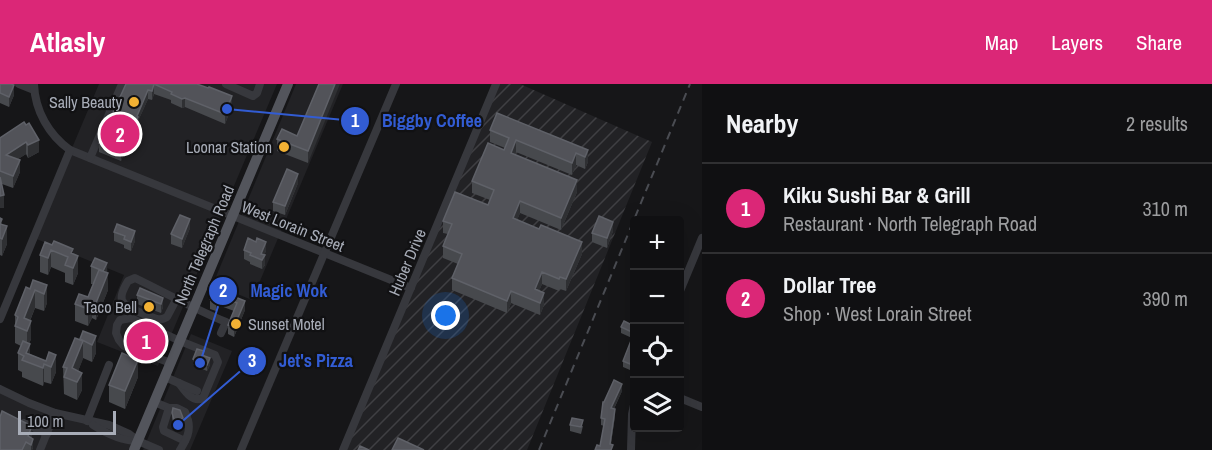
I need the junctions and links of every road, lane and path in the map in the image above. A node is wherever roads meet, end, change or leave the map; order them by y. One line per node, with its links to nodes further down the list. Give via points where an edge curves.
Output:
1 (19, 84): 8 (street)
2 (122, 84): 11 (street)
3 (226, 84): 9 (street)
4 (260, 84): 9 (street, via 254,96)
5 (288, 84): 12 (main road, North Telegraph Road)
6 (396, 84): 14 (street)
7 (496, 84): 16 (street, Huber Drive)
8 (34, 87): 10 (street, West Lorain Street, via 44,122)
9 (241, 87)
10 (70, 150): 11 (street, West Lorain Street); 19 (street)
11 (90, 158): 12 (street, West Lorain Street)
12 (232, 216): 14 (street, West Lorain Street); 18 (main road, North Telegraph Road)
13 (702, 238): 15 (street)
14 (325, 254): 16 (street, West Lorain Street); 42 (street)
15 (684, 281)
16 (411, 288): 43 (street, Huber Drive)
17 (177, 298): 17 (street, via 135,278 128,281 121,297 128,307 158,319 167,317); 18 (street)
18 (194, 309): 20 (street, via 226,322); 21 (main road, North Telegraph Road)
19 (0, 319)
20 (221, 333)
21 (180, 341): 22 (main road, North Telegraph Road); 22 (street, via 131,318 120,320 117,326 116,333 124,346); 25 (street, via 215,355 218,362 200,400 186,393)
22 (171, 363): 24 (main road, North Telegraph Road)
23 (109, 365): 34 (street)
24 (165, 377): 25 (street); 29 (main road, North Telegraph Road)
25 (179, 383): 27 (street)
26 (0, 389): 32 (street)
27 (197, 391)
28 (684, 400): 30 (street)
29 (154, 402): 31 (street); 38 (main road, North Telegraph Road)
30 (702, 407)
31 (169, 408): 37 (street, via 164,431); 37 (street, via 185,412 190,428)
32 (55, 413): 34 (street); 36 (street)
33 (15, 419): 36 (street)
34 (87, 421): 38 (street, via 129,434)
35 (632, 432): 44 (street)
36 (47, 434): 39 (street)
37 (185, 441): 41 (street)
38 (136, 446): 40 (street)
39 (40, 450)
40 (159, 450)
41 (180, 450)
42 (241, 450)
43 (343, 450)
44 (631, 450)

